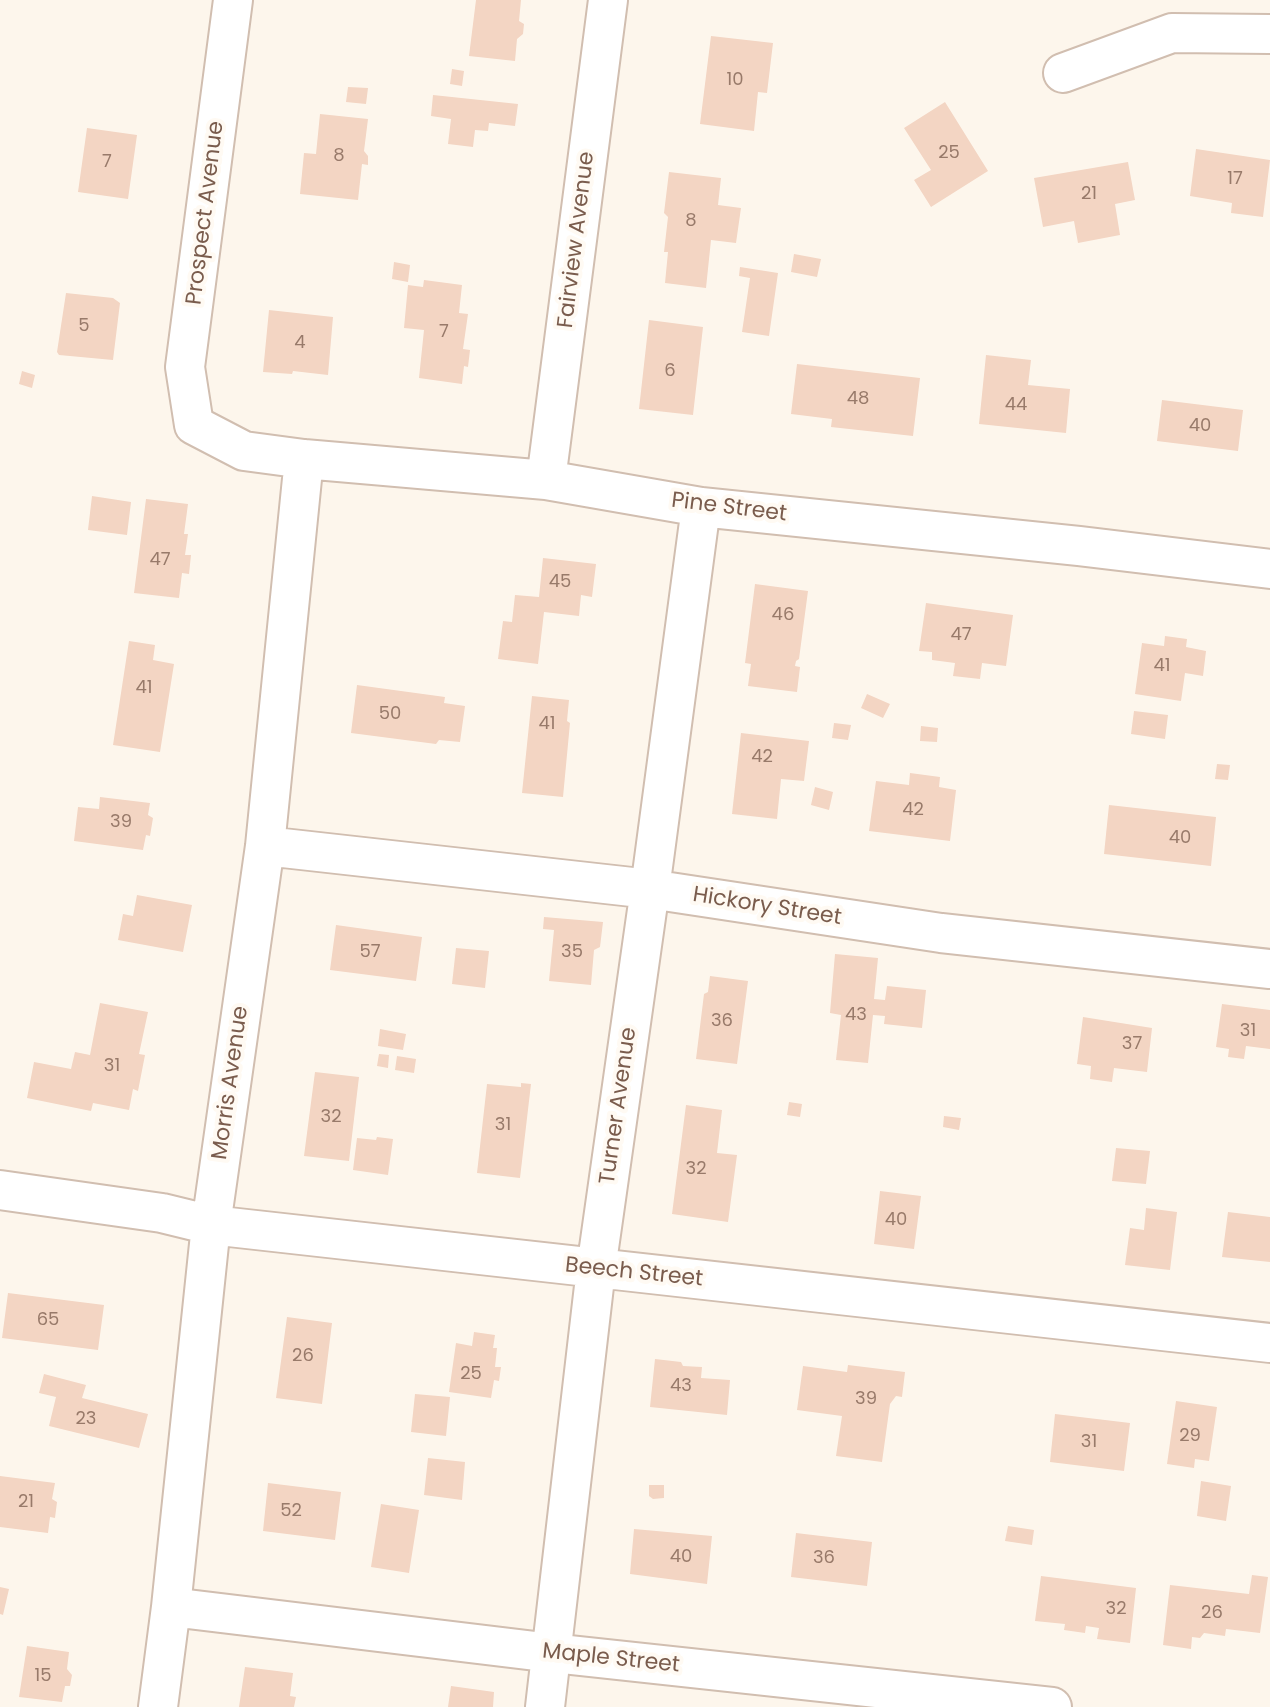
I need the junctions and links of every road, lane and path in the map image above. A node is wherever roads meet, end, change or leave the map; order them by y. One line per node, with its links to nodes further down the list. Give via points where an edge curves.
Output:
1 (233, 0): 6 (street, Prospect Avenue, via 185,367)
2 (608, 0): 8 (street, Fairview Avenue)
3 (1174, 16): 4 (street); 5 (street)
4 (1270, 34)
5 (1063, 73)
6 (194, 425): 7 (street, Pine Street, via 244,451)
7 (304, 459): 8 (street, Pine Street); 11 (street, Morris Avenue)
8 (546, 480): 9 (street, Pine Street)
9 (701, 507): 10 (street, Pine Street); 12 (street, Turner Avenue)
10 (1270, 569)
11 (265, 846): 12 (street, Hickory Street); 15 (street, Morris Avenue)
12 (650, 889): 13 (street, Hickory Street, via 941,933); 16 (street, Turner Avenue)
13 (1270, 969)
14 (0, 1190): 15 (street, Beech Street)
15 (211, 1225): 16 (street, Beech Street); 18 (street, Morris Avenue)
16 (596, 1269): 17 (street, Beech Street); 19 (street, Turner Avenue)
17 (1270, 1343)
18 (171, 1607): 19 (street, Maple Street); 21 (street, Morris Avenue)
19 (552, 1653): 20 (street, Maple Street); 22 (street, Turner Avenue)
20 (921, 1700): 23 (street, Maple Street)
21 (158, 1707)
22 (545, 1707)
23 (1052, 1707)

